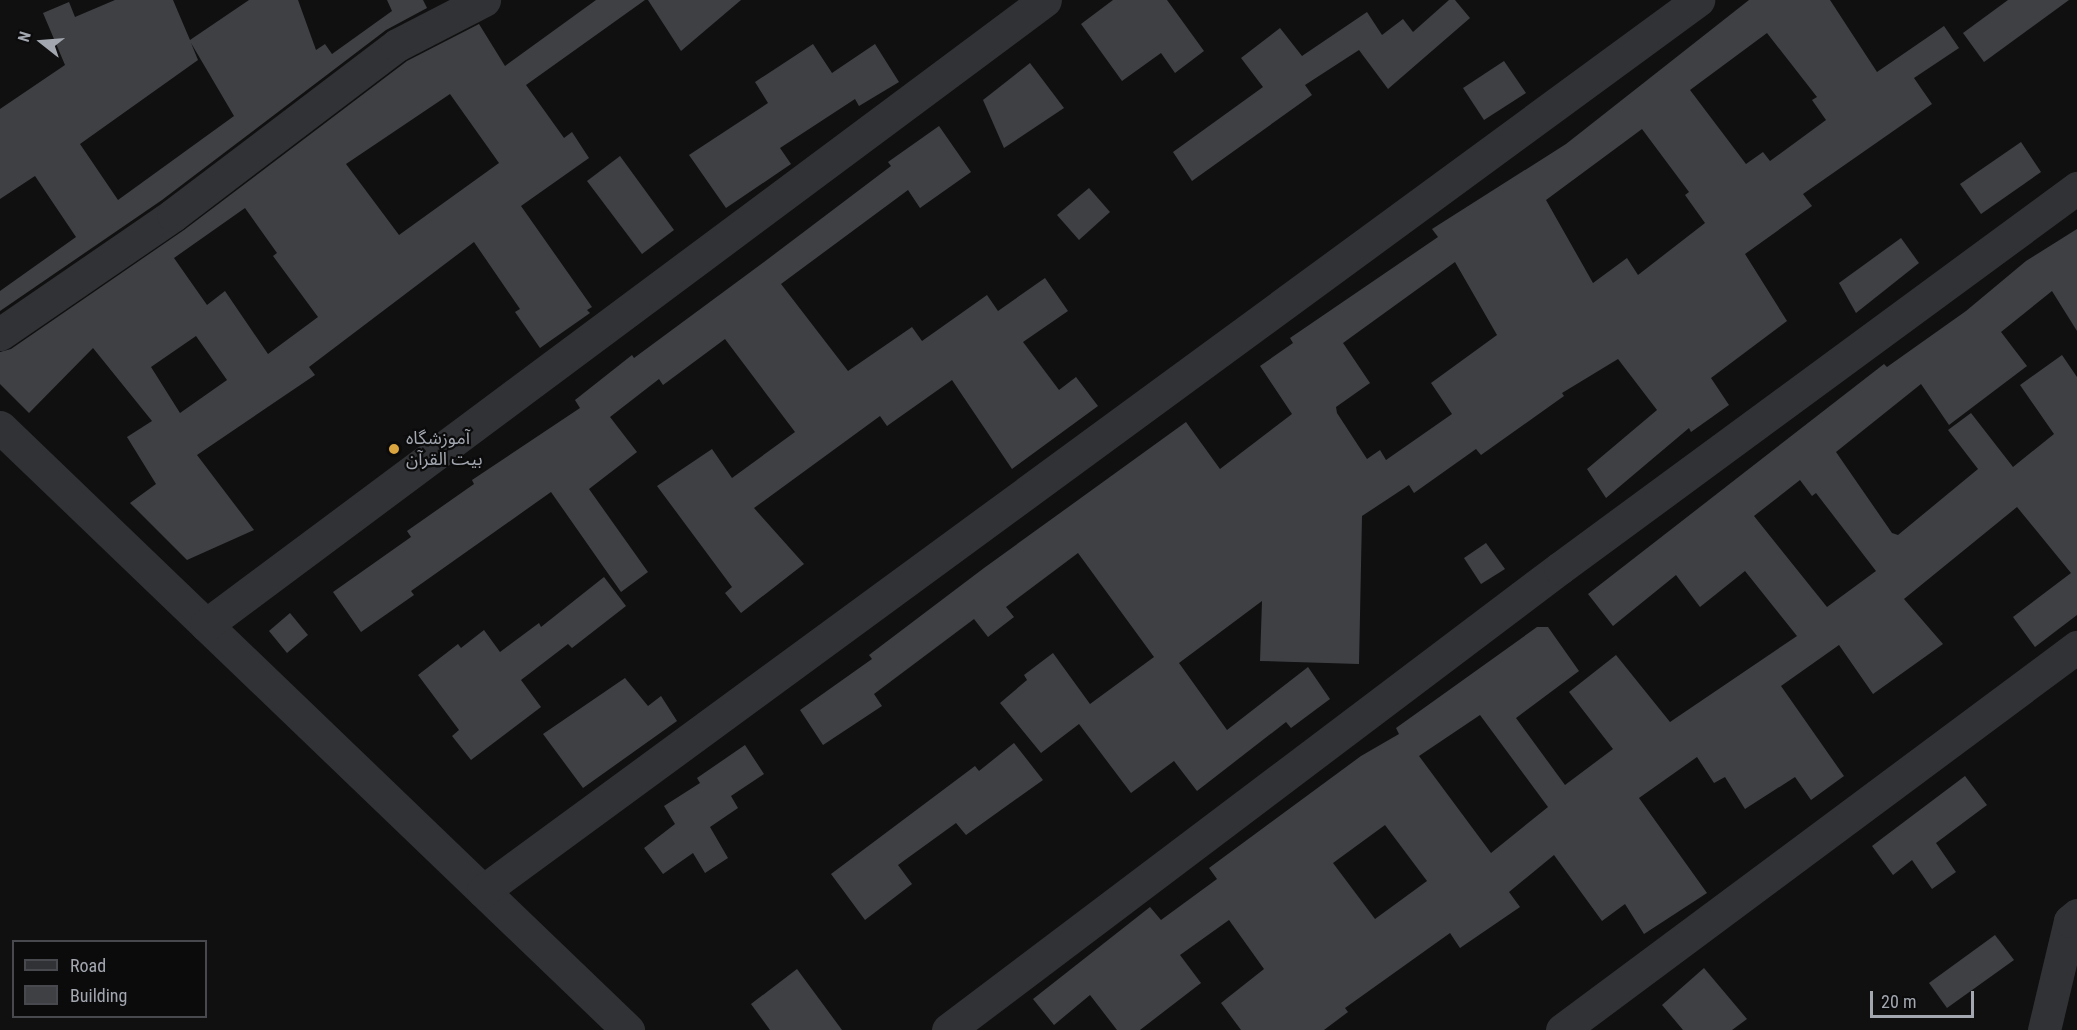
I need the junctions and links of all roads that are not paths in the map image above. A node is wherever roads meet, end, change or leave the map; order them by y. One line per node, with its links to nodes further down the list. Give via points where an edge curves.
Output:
1 (484, 0): 5 (street, via 397,45 172,215)
2 (1045, 0): 7 (street)
3 (1698, 0): 9 (street)
4 (2077, 188): 12 (street, via 1551,575)
5 (0, 334)
6 (0, 426): 7 (street)
7 (206, 625): 9 (street)
8 (2077, 647): 13 (street)
9 (483, 891): 11 (street)
10 (2077, 915): 14 (street, via 2070,921)
11 (628, 1030)
12 (948, 1030)
13 (1562, 1030)
14 (2044, 1030)

